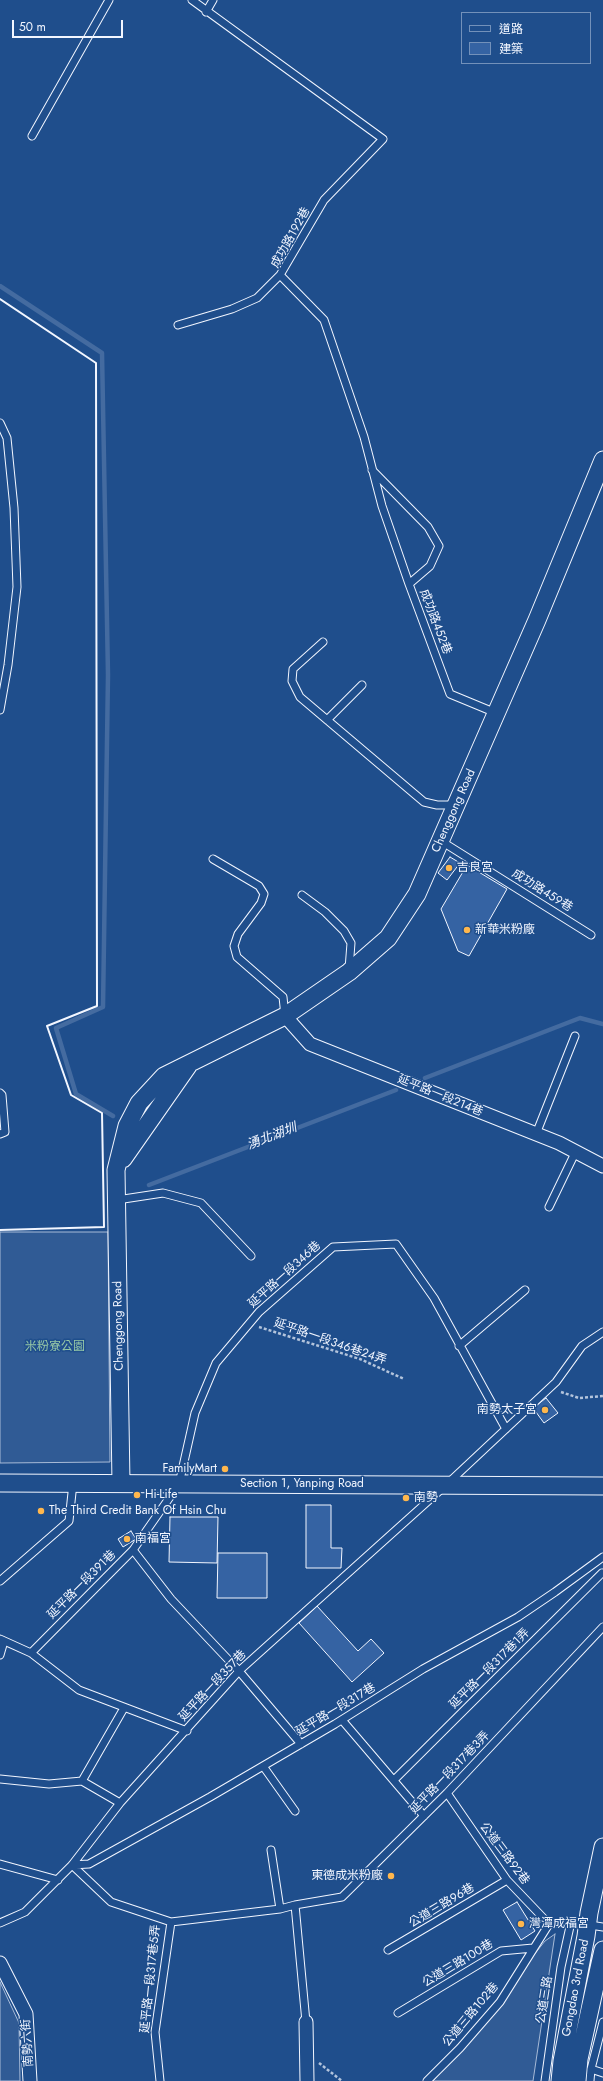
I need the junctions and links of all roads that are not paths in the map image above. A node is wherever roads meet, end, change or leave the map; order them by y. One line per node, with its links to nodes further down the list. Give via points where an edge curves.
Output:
1 (110, 0): 5 (lane)
2 (192, 0): 4 (lane, 成功路192巷)
3 (213, 0): 4 (lane)
4 (206, 12): 6 (lane, 成功路192巷, via 383,139 324,200)
5 (32, 136)
6 (280, 276): 7 (lane, via 257,298); 10 (lane, 成功路192巷, via 324,320 364,437)
7 (178, 325)
8 (0, 423): 14 (lane, via 8,446 14,508 17,587)
9 (603, 460): 15 (street, Chenggong Road)
10 (372, 470): 11 (lane, 成功路192巷); 11 (lane, 成功路452巷, via 428,528 438,546 430,566)
11 (409, 584): 15 (lane, 成功路452巷, via 450,694)
12 (323, 642): 16 (lane, via 293,669 292,681 300,697)
13 (362, 685): 16 (lane)
14 (0, 710)
15 (496, 713): 17 (street, Chenggong Road)
16 (327, 720): 17 (lane, via 424,802)
17 (456, 805): 18 (street, Chenggong Road)
18 (441, 840): 21 (lane, 成功路459巷); 22 (street, Chenggong Road, via 417,894 388,938)
19 (212, 859): 23 (lane, via 259,886 264,894 261,903 238,934 234,946 237,956 283,997)
20 (302, 895): 22 (lane, via 325,912 344,931 351,943)
21 (591, 935)
22 (349, 972): 23 (street, Chenggong Road)
23 (285, 1016): 27 (street, 延平路一段214巷, via 310,1044); 30 (street, Chenggong Road, via 189,1064 116,1170)
24 (575, 1036): 27 (lane)
25 (0, 1093): 26 (lane, via 5,1132)
26 (0, 1134)
27 (536, 1134): 28 (street, 延平路一段214巷)
28 (576, 1152): 29 (street, 延平路一段214巷); 31 (lane)
29 (603, 1166)
30 (117, 1200): 32 (lane, via 163,1193 201,1203); 39 (street, Chenggong Road)
31 (549, 1207)
32 (251, 1256)
33 (526, 1290): 35 (lane)
34 (603, 1332): 36 (lane, 延平路一段357巷, via 582,1346 552,1386)
35 (459, 1346): 36 (lane, 延平路一段346巷); 40 (lane, 延平路一段346巷, via 434,1298 396,1244 333,1247 264,1307 216,1363 195,1414)
36 (506, 1429): 41 (lane, 延平路一段357巷)
37 (0, 1483): 38 (street, Section 1, Yanping Road)
38 (73, 1483): 39 (street, Section 1, Yanping Road); 47 (lane, via 69,1521)
39 (121, 1483): 40 (street, Section 1, Yanping Road)
40 (179, 1484): 41 (street, Section 1, Yanping Road); 43 (lane, 延平路一段391巷)
41 (446, 1484): 42 (street, Section 1, Yanping Road); 52 (lane, 延平路一段357巷)
42 (603, 1486)
43 (133, 1550): 50 (lane, 延平路一段391巷); 52 (lane, via 170,1599)
44 (603, 1557): 45 (lane, 延平路一段317巷)
45 (594, 1564): 46 (lane); 54 (lane, 延平路一段317巷, via 518,1616 423,1669)
46 (603, 1574): 59 (lane, 延平路一段317巷1弄)
47 (0, 1581)
48 (603, 1627): 61 (lane, 延平路一段317巷3弄)
49 (2, 1640): 50 (lane); 51 (lane)
50 (31, 1652): 53 (lane, via 79,1690)
51 (0, 1655)
52 (239, 1671): 55 (lane, 延平路一段357巷); 56 (lane)
53 (124, 1708): 55 (lane); 60 (lane)
54 (342, 1720): 56 (lane, 延平路一段317巷); 59 (lane)
55 (187, 1731): 62 (lane, 延平路一段357巷)
56 (301, 1744): 57 (lane, 延平路一段317巷)
57 (263, 1766): 63 (lane); 68 (lane, 延平路一段317巷, via 89,1864)
58 (0, 1779): 60 (lane, via 49,1784)
59 (394, 1780): 64 (lane)
60 (82, 1781): 62 (lane)
61 (447, 1793): 64 (lane, 延平路一段317巷3弄); 70 (lane, 公道三路92巷)
62 (120, 1803): 68 (lane, 延平路一段357巷)
63 (295, 1811)
64 (424, 1816): 71 (lane, 延平路一段317巷3弄, via 342,1897)
65 (603, 1847): 76 (street, Gongdao 3rd Road)
66 (271, 1850): 72 (lane)
67 (0, 1864): 69 (lane)
68 (72, 1865): 69 (lane, 延平路一段357巷); 73 (lane, 延平路一段317巷5弄, via 111,1902)
69 (58, 1880): 74 (lane, via 25,1912)
70 (507, 1880): 75 (lane, 公道三路92巷); 78 (lane, 公道三路96巷)
71 (295, 1904): 72 (lane, 延平路一段317巷3弄); 82 (lane)
72 (280, 1909): 73 (lane, 延平路一段317巷3弄)
73 (170, 1922): 87 (lane, 延平路一段317巷5弄, via 155,2032)
74 (0, 1924)
75 (549, 1924): 76 (lane); 77 (lane, 公道三路102巷)
76 (587, 1925): 90 (lane, 公道三路, via 562,1967); 91 (street, Gongdao 3rd Road)
77 (533, 1948): 81 (lane, 公道三路100巷, via 501,1950); 89 (lane, 公道三路102巷, via 500,2002)
78 (388, 1950)
79 (603, 1950): 92 (street, Gongdao 3rd Road, via 579,2059)
80 (0, 1963): 86 (street, 南勢六街, via 26,2014)
81 (398, 2013)
82 (306, 2022): 88 (street)
83 (603, 2022): 84 (lane)
84 (591, 2069): 85 (lane); 93 (lane)
85 (603, 2072)
86 (30, 2081)
87 (160, 2081)
88 (307, 2081)
89 (427, 2081)
90 (545, 2081)
91 (560, 2081)
92 (577, 2081)
93 (590, 2081)

